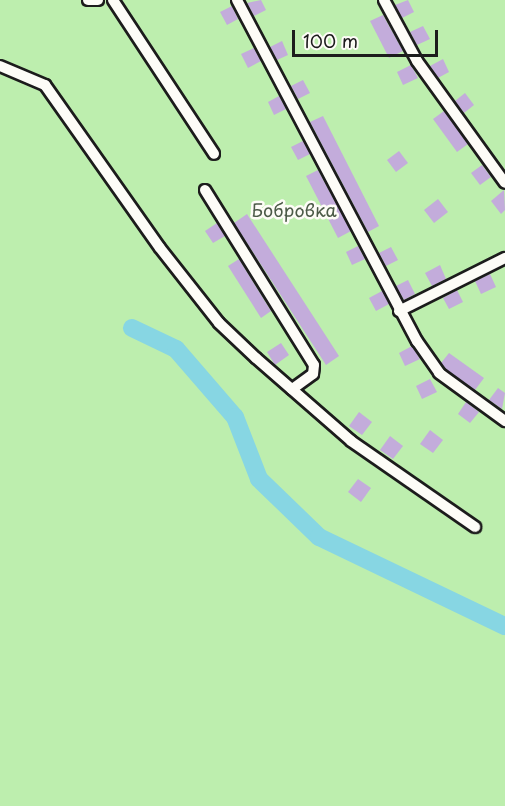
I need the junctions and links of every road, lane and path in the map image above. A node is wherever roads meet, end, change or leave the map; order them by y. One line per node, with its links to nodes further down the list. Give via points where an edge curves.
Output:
1 (88, 0): 2 (street)
2 (98, 0)
3 (113, 0): 7 (street)
4 (237, 0): 11 (street)
5 (384, 0): 8 (street, via 417,61)
6 (0, 66): 12 (street, via 45,85 219,323)
7 (214, 154)
8 (505, 183)
9 (205, 190): 12 (street, via 314,365 313,374)
10 (505, 258): 11 (street)
11 (399, 311): 13 (street, via 439,373)
12 (292, 388): 14 (street, via 351,441)
13 (505, 422)
14 (475, 527)

